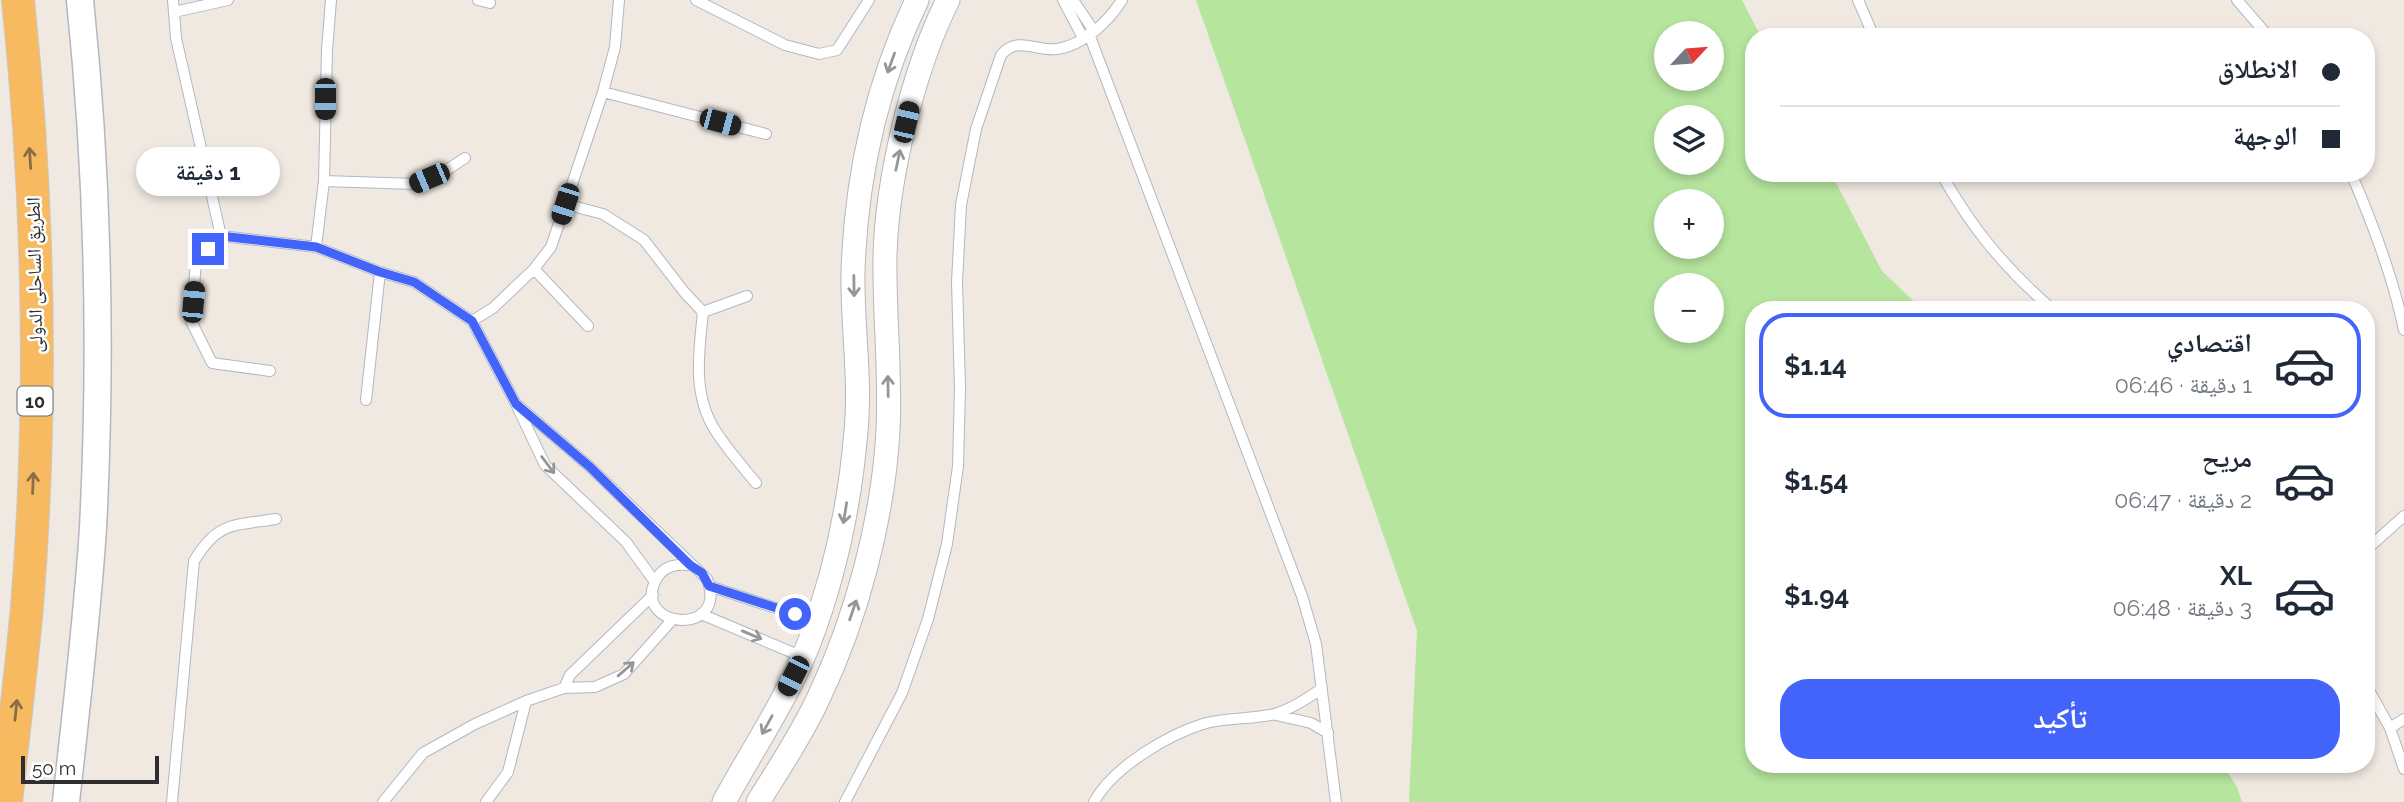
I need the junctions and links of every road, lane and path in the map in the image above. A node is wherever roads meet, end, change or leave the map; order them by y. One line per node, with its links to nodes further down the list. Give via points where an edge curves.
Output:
1 (18, 0): 64 (highway, الطريق الساحلى الدولى / 10, one-way to 1, via 27,608 35,436 33,214)
2 (80, 0): 65 (main road, via 96,242 97,419 86,624)
3 (97, 0): 66 (main road, via 113,241 113,433 102,625)
4 (173, 0): 19 (lane)
5 (228, 0): 19 (lane)
6 (331, 0): 26 (lane)
7 (478, 0): 18 (lane)
8 (619, 0): 23 (lane, via 615,47)
9 (696, 0): 10 (lane, via 785,45 819,54 837,50)
10 (869, 0)
11 (917, 0): 53 (street, one-way to 53, via 881,90 865,152 853,272 856,438 840,541)
12 (948, 0): 54 (street, one-way to 12, via 871,540 884,465 888,397 885,254 893,182 910,104)
13 (1063, 0): 22 (lane)
14 (1073, 0): 22 (lane)
15 (1122, 0): 22 (lane)
16 (1858, 0): 20 (lane)
17 (2237, 0): 21 (lane)
18 (490, 2)
19 (174, 12): 30 (lane)
20 (1870, 28)
21 (2261, 28)
22 (1089, 35): 56 (lane, via 1302,596); 72 (lane, via 1058,48 1022,44 1006,49 976,129 961,205 958,466 947,544 929,620 902,693)
23 (603, 92): 24 (lane); 29 (lane)
24 (766, 134)
25 (465, 158): 26 (lane, via 416,184)
26 (324, 181): 31 (lane)
27 (1947, 182): 35 (lane, via 1976,230 2018,280)
28 (2355, 182): 39 (lane, via 2374,226)
29 (565, 204): 32 (lane, via 551,247); 36 (lane, via 603,214 644,240)
30 (221, 236): 31 (lane); 40 (lane, via 196,262 191,321 212,363)
31 (316, 247): 33 (lane)
32 (534, 269): 37 (lane); 38 (lane)
33 (380, 272): 37 (lane, via 414,282); 41 (lane)
34 (747, 296): 36 (lane)
35 (2042, 301)
36 (702, 312): 43 (lane, via 699,388 714,429)
37 (472, 321): 42 (lane)
38 (588, 326)
39 (2404, 330)
40 (270, 371)
41 (366, 400)
42 (516, 404): 47 (lane, via 590,467); 48 (lane, one-way to 48, via 545,465 626,542)
43 (756, 483)
44 (276, 519): 67 (lane, via 223,528 194,561)
45 (2403, 519): 46 (lane)
46 (2375, 542)
47 (690, 565): 48 (lane, via 669,567); 49 (lane, via 702,573)
48 (655, 582): 50 (lane)
49 (709, 586): 51 (lane, via 709,601); 53 (lane)
50 (653, 594): 52 (lane, via 659,610); 55 (lane, via 570,675)
51 (701, 614): 52 (lane, via 682,622); 53 (lane, one-way to 53)
52 (671, 620): 55 (lane, one-way to 52, via 595,687 624,674)
53 (809, 640): 54 (street); 70 (street, one-way to 70)
54 (838, 652): 71 (street, via 802,731)
55 (564, 688): 57 (lane)
56 (1322, 688): 59 (lane); 62 (lane)
57 (526, 701): 68 (lane, via 423,753); 69 (lane, via 508,772)
58 (2375, 701): 61 (lane)
59 (1272, 715): 62 (lane, via 1292,717); 73 (lane, via 1207,723 1164,740 1130,762)
60 (2404, 719): 61 (lane)
61 (2390, 728): 63 (lane)
62 (1328, 733): 74 (lane)
63 (2404, 769)
64 (6, 802)
65 (66, 802)
66 (82, 802)
67 (172, 802)
68 (383, 802)
69 (486, 802)
70 (724, 802)
71 (758, 802)
72 (845, 802)
73 (1094, 802)
74 (1336, 802)

